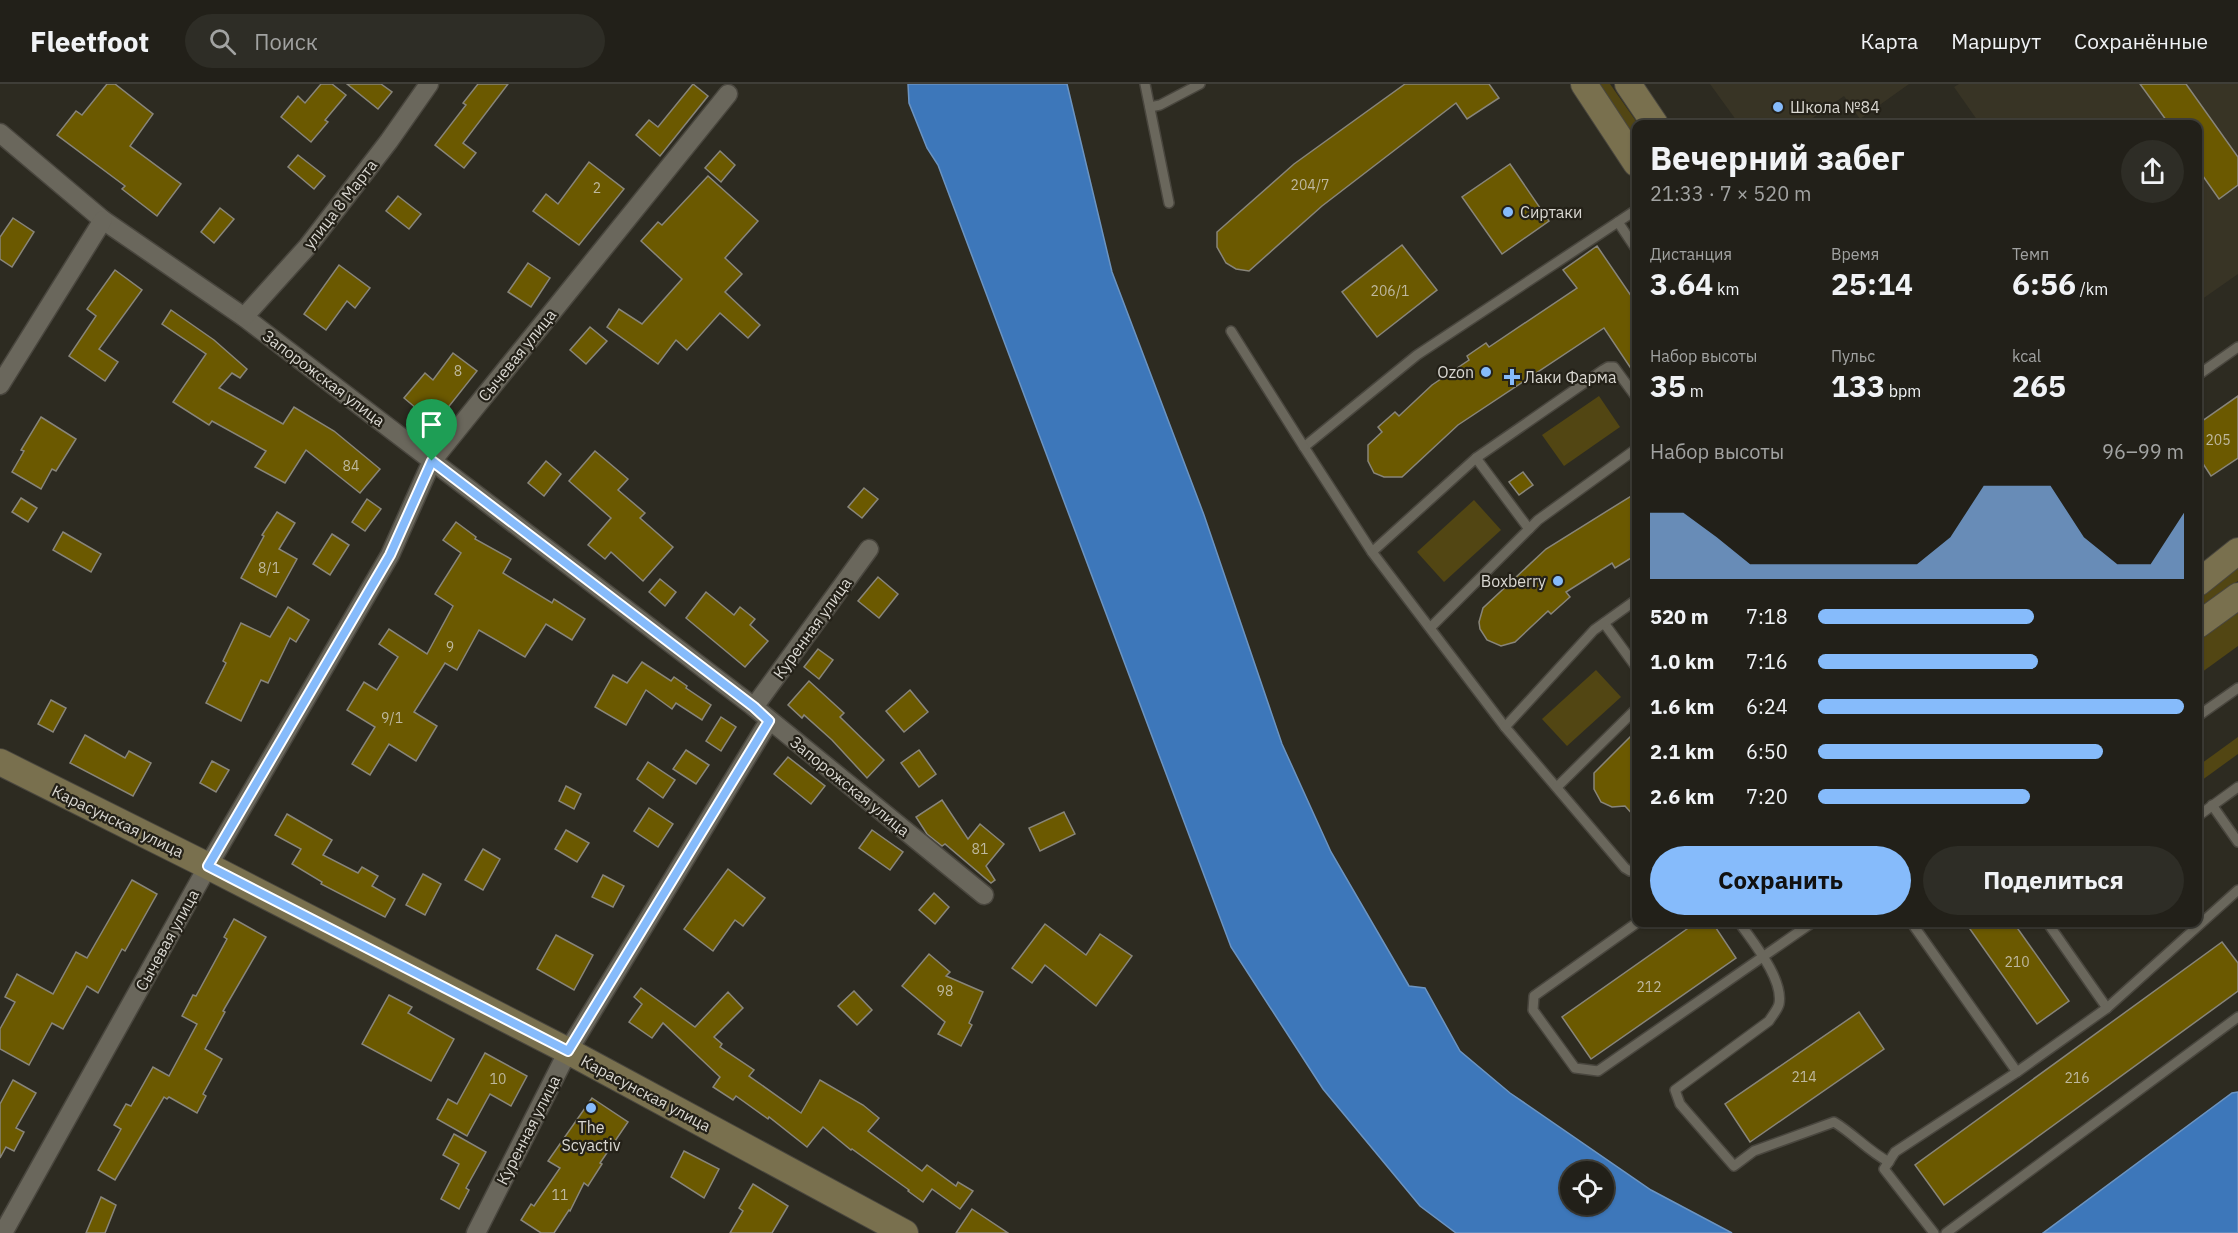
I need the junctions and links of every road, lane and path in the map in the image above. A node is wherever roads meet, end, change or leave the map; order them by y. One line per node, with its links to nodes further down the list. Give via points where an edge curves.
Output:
1 (429, 84): 16 (street, улица 8 Марта, via 308,246)
2 (1145, 84): 7 (lane)
3 (1200, 84): 7 (lane)
4 (1584, 84): 10 (street)
5 (1628, 84): 8 (street)
6 (728, 94): 25 (street, Сычевая улица)
7 (1150, 107): 11 (lane)
8 (1652, 120)
9 (0, 133): 13 (street, Запорожская улица)
10 (1632, 157)
11 (1169, 203)
12 (1632, 213): 14 (lane)
13 (103, 220): 16 (street, Запорожская улица); 20 (street)
14 (1618, 222): 15 (lane); 22 (lane, via 1417,356)
15 (1632, 243)
16 (244, 317): 25 (street, Запорожская улица)
17 (1231, 331): 22 (lane)
18 (2238, 347): 19 (lane)
19 (2202, 372)
20 (0, 385)
21 (1632, 392): 24 (lane, via 1619,372 1608,367)
22 (1305, 447): 29 (lane)
23 (1632, 452): 26 (lane)
24 (1476, 458): 26 (lane); 29 (lane)
25 (432, 461): 38 (street, Запорожская улица); 49 (street, Сычевая улица, via 390,555)
26 (1529, 529): 35 (lane)
27 (869, 549): 38 (street, Куренная улица)
28 (2238, 551): 30 (street)
29 (1372, 552): 35 (lane)
30 (2202, 580)
31 (2238, 597): 33 (street)
32 (1632, 603): 34 (lane)
33 (2202, 622)
34 (1604, 623): 36 (lane); 42 (lane)
35 (1431, 627): 42 (lane)
36 (1632, 662)
37 (2238, 688): 40 (lane)
38 (754, 707): 41 (street, Запорожская улица)
39 (1632, 713): 44 (lane)
40 (2202, 713)
41 (769, 721): 52 (street, Запорожская улица); 63 (street, Куренная улица)
42 (1505, 727): 44 (lane)
43 (0, 762): 49 (street, Карасунская улица)
44 (1557, 787): 50 (lane, via 1625,868)
45 (2238, 787): 46 (lane)
46 (2212, 806): 47 (lane); 48 (lane)
47 (2202, 813)
48 (2238, 842)
49 (208, 866): 63 (street, Карасунская улица); 66 (street, Сычевая улица)
50 (1632, 871)
51 (2238, 890): 53 (lane)
52 (984, 895)
53 (2202, 922)
54 (1632, 926): 60 (lane, via 1534,996 1533,1010 1575,1068 1598,1071)
55 (1742, 927): 60 (lane)
56 (1806, 927): 60 (lane)
57 (1915, 927): 64 (lane)
58 (2050, 927): 61 (lane)
59 (2197, 927): 61 (lane)
60 (1763, 957): 65 (lane, via 1778,988 1779,1005 1769,1021 1676,1090 1680,1104 1734,1166 1754,1151 1834,1122)
61 (2107, 1008): 64 (lane)
62 (2238, 1017): 70 (lane)
63 (568, 1051): 67 (street, Куренная улица); 68 (street, Карасунская улица)
64 (2017, 1072): 65 (lane, via 1895,1152)
65 (1889, 1162): 69 (lane, via 1884,1169)
66 (3, 1233)
67 (476, 1233)
68 (904, 1233)
69 (1934, 1233)
70 (1946, 1233)

